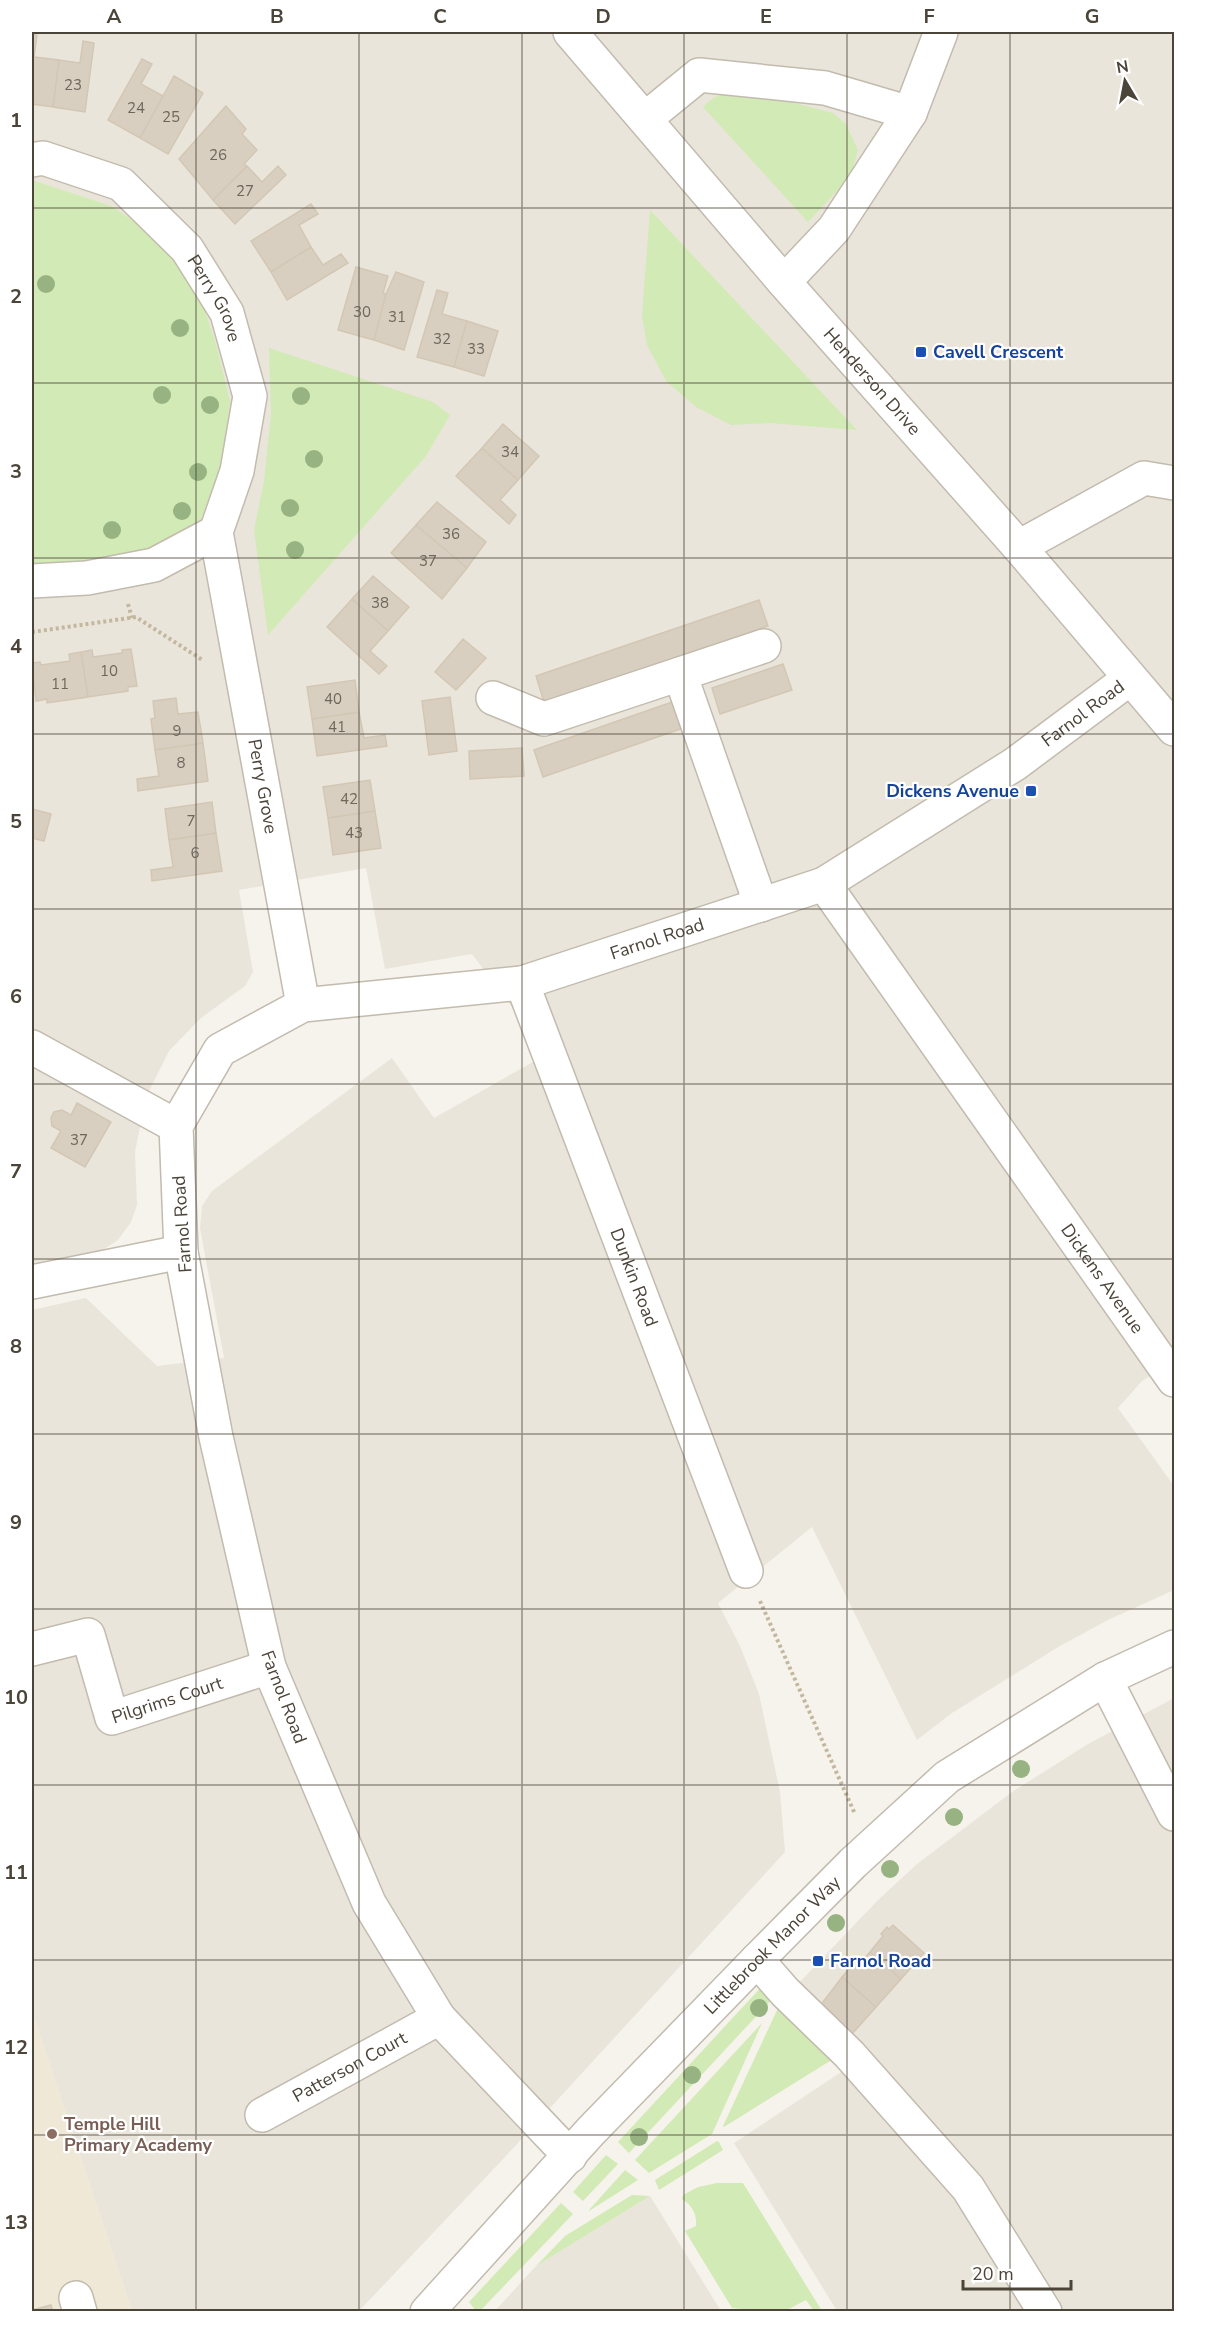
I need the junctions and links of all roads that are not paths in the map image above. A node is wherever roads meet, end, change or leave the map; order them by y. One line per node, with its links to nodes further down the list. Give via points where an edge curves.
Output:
1 (570, 32): 4 (street, Henderson Drive)
2 (941, 32): 3 (street)
3 (910, 113): 4 (street, via 825,88 699,75); 6 (street, via 834,229)
4 (645, 119): 6 (street, Henderson Drive)
5 (32, 160): 8 (street, Perry Grove, via 44,158 121,184 188,249 227,313 250,396 237,471)
6 (783, 282): 9 (street, Henderson Drive)
7 (1174, 483): 9 (street, via 1144,478)
8 (216, 532): 10 (street, via 154,566 87,578); 19 (street, Perry Grove)
9 (1018, 547): 13 (street, Henderson Drive)
10 (32, 581)
11 (765, 646): 12 (street)
12 (680, 674): 14 (street, via 544,718); 17 (street)
13 (1129, 679): 15 (street, Henderson Drive); 16 (street, Farnol Road, via 1016,764)
14 (493, 698)
15 (1174, 729)
16 (824, 884): 17 (street, Farnol Road); 24 (street, Dickens Avenue)
17 (760, 905): 18 (street, Farnol Road)
18 (522, 983): 19 (street, Farnol Road); 25 (street, Dunkin Road)
19 (303, 1005): 21 (street, Farnol Road, via 220,1050)
20 (32, 1047): 21 (street)
21 (176, 1126): 22 (street, Farnol Road)
22 (181, 1252): 23 (street); 28 (street, Farnol Road, via 216,1437)
23 (32, 1282)
24 (1174, 1380)
25 (746, 1570)
26 (1174, 1647): 29 (street, Littlebrook Manor Way)
27 (32, 1649): 28 (street, Pilgrims Court, via 88,1635 112,1718)
28 (269, 1667): 32 (street, Farnol Road, via 369,1903)
29 (1105, 1679): 30 (street); 31 (street, Littlebrook Manor Way, via 947,1778)
30 (1174, 1814)
31 (757, 1960): 34 (street, Littlebrook Manor Way); 36 (street, via 849,2054 968,2188)
32 (439, 2018): 33 (street, Patterson Court); 34 (street, Farnol Road)
33 (262, 2115)
34 (570, 2156): 35 (street, Littlebrook Manor Way)
35 (443, 2306)
36 (1045, 2312)

